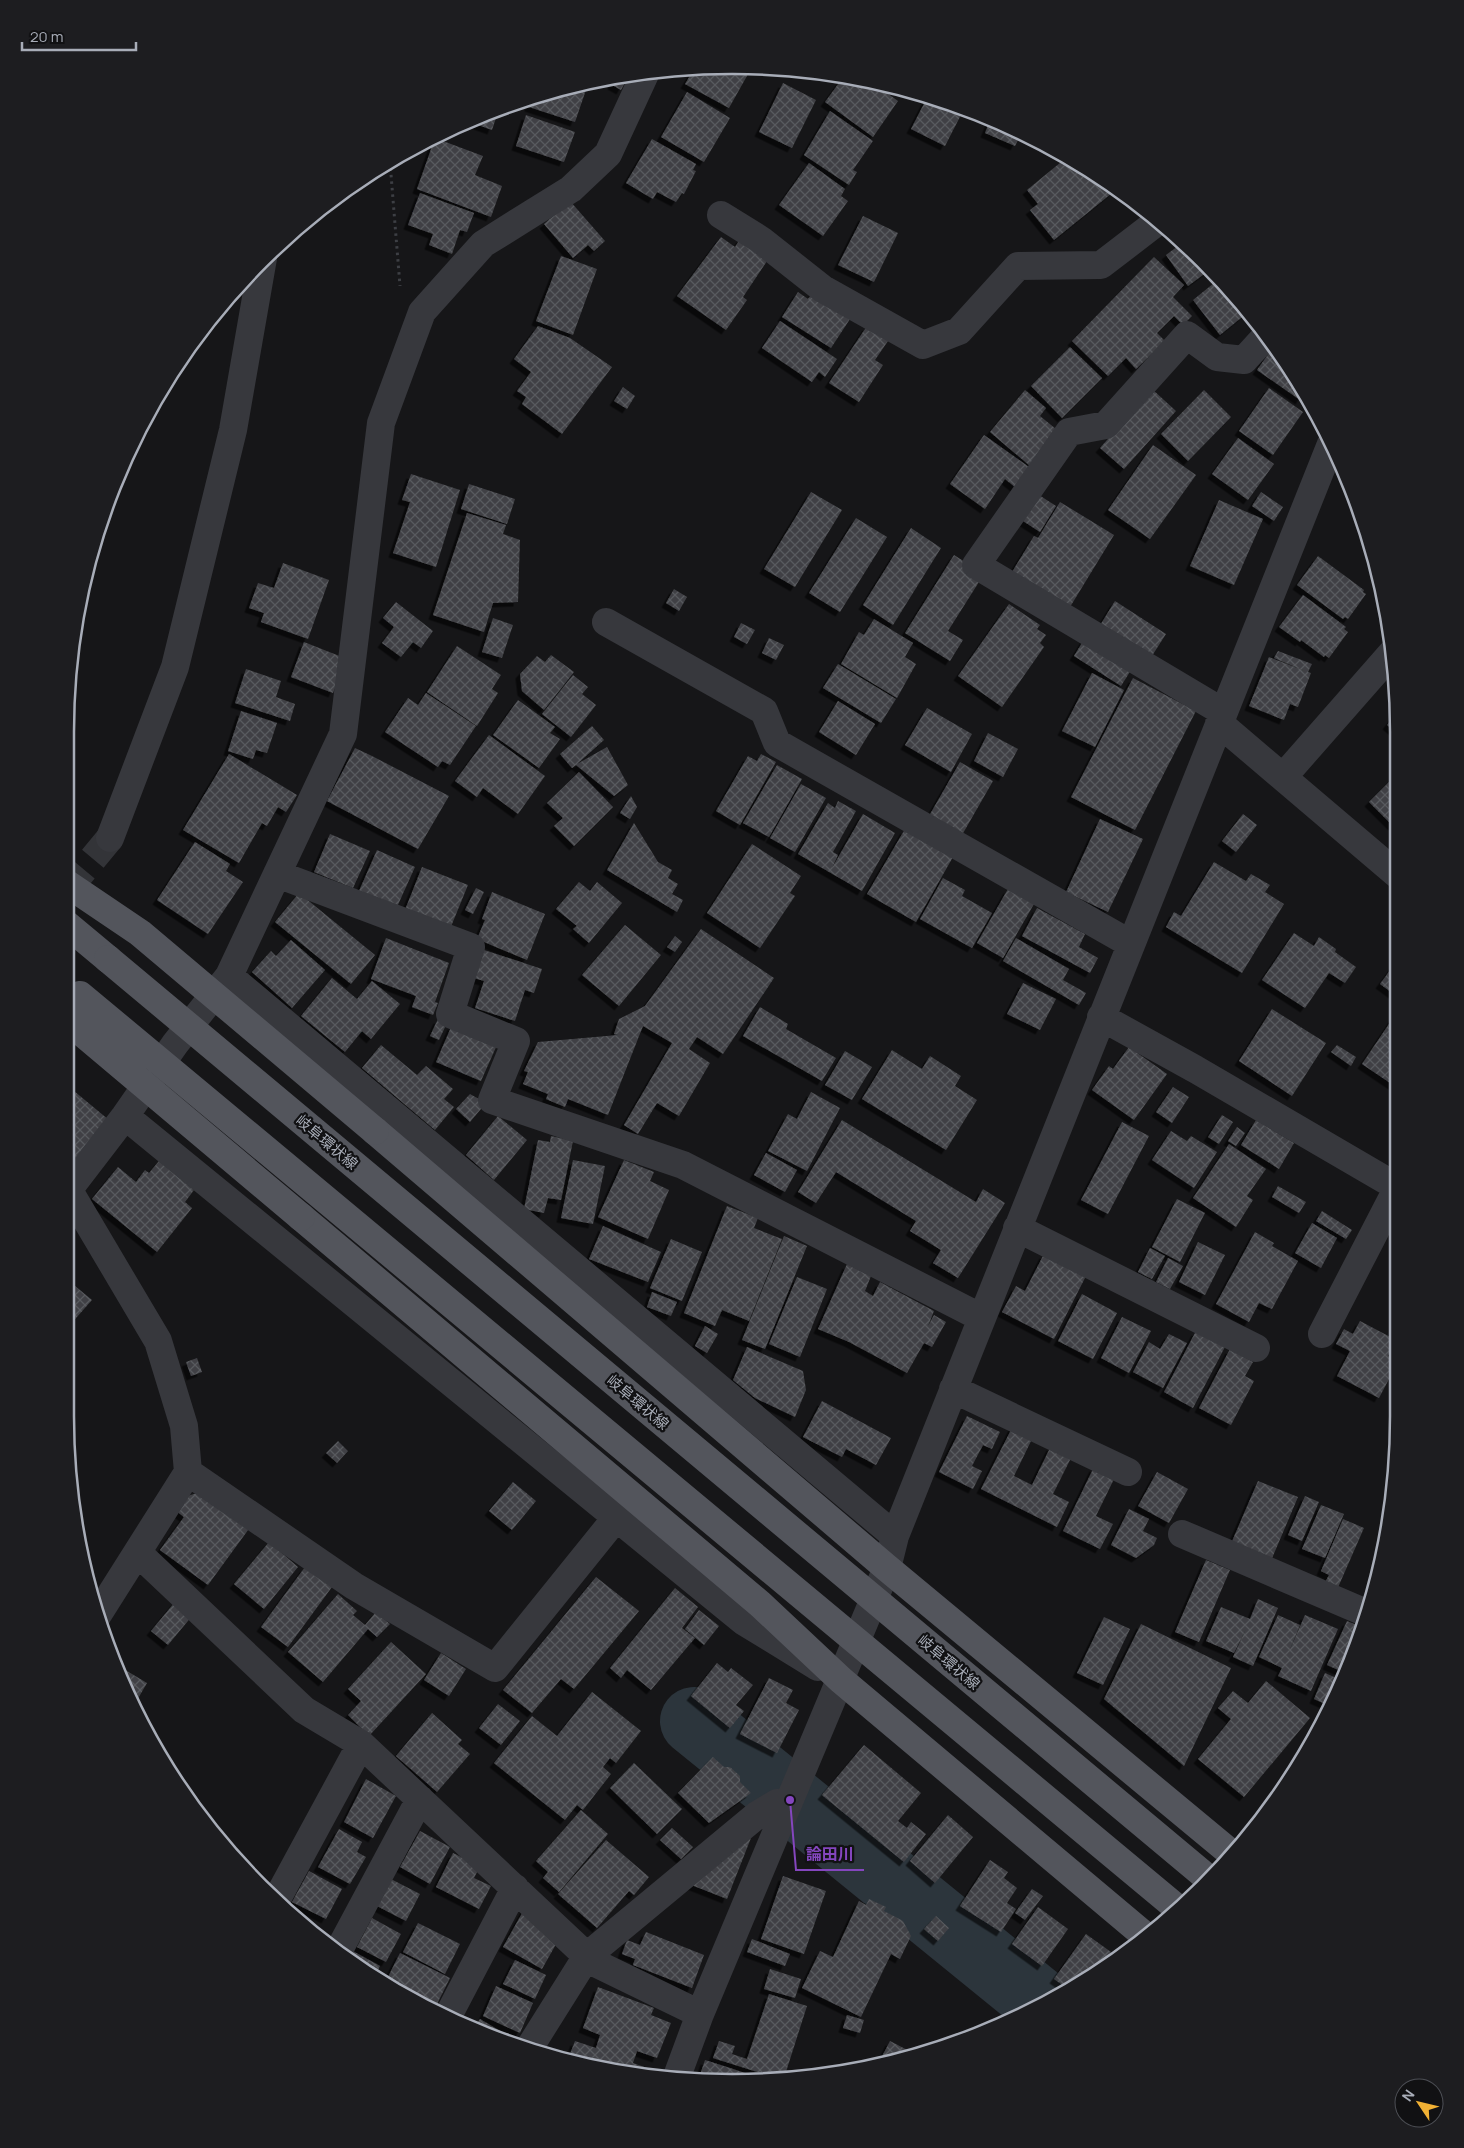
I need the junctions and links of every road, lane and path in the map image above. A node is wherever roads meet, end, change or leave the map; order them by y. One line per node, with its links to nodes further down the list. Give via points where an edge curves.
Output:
1 (642, 80): 15 (street, via 608,154 571,189 483,244 422,312 381,423 343,734)
2 (391, 170): 6 (path)
3 (720, 216): 4 (street, via 761,240 823,290 923,344 959,332 1018,266 1101,265)
4 (1152, 226)
5 (260, 274): 13 (street, via 233,430 175,667)
6 (400, 289)
7 (1261, 341): 11 (street, via 1244,360 1217,358 1187,336 1106,425 1069,432 976,565)
8 (1327, 453): 11 (street)
9 (606, 622): 18 (street, via 764,711 777,743)
10 (1386, 659): 12 (street)
11 (1221, 718): 12 (street); 18 (street)
12 (1283, 777): 14 (street)
13 (110, 838)
14 (1390, 868)
15 (277, 874): 19 (street); 29 (street, via 471,947 450,1014 516,1041 492,1100 682,1165)
16 (74, 888): 39 (main road, bridge, via 140,933)
17 (74, 931): 47 (main road, 岐阜環状線, bridge)
18 (1131, 944): 21 (street)
19 (229, 976): 23 (street); 37 (street)
20 (74, 990): 50 (main road, bridge)
21 (1102, 1017): 25 (street); 28 (street)
22 (74, 1026): 42 (main road, bridge, via 760,1604)
23 (125, 1116): 24 (street); 35 (street)
24 (74, 1182)
25 (1390, 1183)
26 (74, 1197): 33 (street, via 158,1340 184,1426)
27 (1390, 1205): 30 (street)
28 (1018, 1228): 29 (street); 31 (street)
29 (982, 1318): 32 (street)
30 (1322, 1334)
31 (1256, 1348)
32 (953, 1390): 34 (street); 37 (street)
33 (188, 1472): 35 (street, via 354,1586 495,1668); 38 (street)
34 (1128, 1472)
35 (616, 1518): 42 (street, via 743,1621)
36 (1182, 1534): 41 (street)
37 (895, 1536): 39 (street)
38 (138, 1553): 40 (street); 43 (street, via 304,1710)
39 (887, 1568): 42 (street); 46 (main road)
40 (103, 1607)
41 (1360, 1610)
42 (841, 1680): 45 (street); 51 (main road)
43 (360, 1744): 44 (street); 49 (street)
44 (420, 1799): 48 (street); 52 (street)
45 (785, 1810): 53 (street, via 777,1803 757,1815); 55 (street)
46 (1227, 1850)
47 (1203, 1874)
48 (515, 1888): 53 (street); 54 (street)
49 (280, 1894)
50 (1173, 1904)
51 (1140, 1932)
52 (341, 1945)
53 (587, 1956): 55 (street); 56 (street)
54 (451, 2011)
55 (700, 2014): 57 (street)
56 (532, 2043)
57 (679, 2072)

